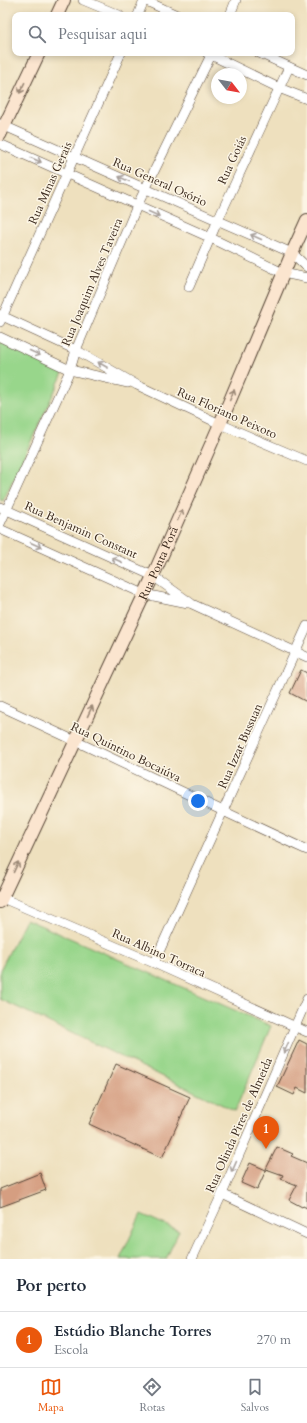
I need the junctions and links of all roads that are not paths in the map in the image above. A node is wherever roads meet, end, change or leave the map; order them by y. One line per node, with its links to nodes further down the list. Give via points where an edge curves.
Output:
1 (64, 0): 5 (street)
2 (83, 0): 6 (street)
3 (144, 0): 7 (street); 8 (street)
4 (236, 0): 9 (street)
5 (58, 12)
6 (112, 12)
7 (139, 12)
8 (170, 12)
9 (231, 12)
10 (37, 56): 19 (street, one-way to 19)
11 (120, 56): 21 (street, Rua Minas Gerais)
12 (209, 56): 23 (street, Rua Joaquim Alves Taveira)
13 (214, 56): 17 (street)
14 (266, 56): 15 (street)
15 (289, 67): 16 (street); 17 (street, Rua Goiás)
16 (307, 75)
17 (279, 88): 18 (street); 25 (street, Rua Goiás)
18 (307, 99)
19 (1, 128): 21 (street, Rua General Osório)
20 (0, 144): 22 (street, one-way to 22)
21 (75, 157): 22 (street, Rua Minas Gerais); 23 (street, Rua General Osório, one-way to 21)
22 (67, 175): 24 (street); 33 (street, Rua Minas Gerais)
23 (146, 189): 24 (street, Rua Joaquim Alves Taveira); 25 (street, Rua General Osório)
24 (137, 206): 27 (street, one-way to 27); 35 (street, Rua Joaquim Alves Taveira)
25 (218, 220): 27 (street, Rua Goiás); 28 (street, Rua General Osório, one-way to 25)
26 (307, 220): 28 (street, Rua Ponta Porã)
27 (211, 238): 30 (street); 32 (street, Rua Goiás)
28 (292, 253): 29 (street, Rua General Osório); 30 (street, Rua Ponta Porã)
29 (307, 267)
30 (283, 273): 31 (street); 38 (street, Rua Ponta Porã, one-way to 30)
31 (307, 278)
32 (189, 287)
33 (1, 318): 35 (street, Rua Floriano Peixoto)
34 (0, 337): 36 (street, Rua Floriano Peixoto, one-way to 36)
35 (76, 350): 36 (street, Rua Joaquim Alves Taveira); 37 (street, Rua Floriano Peixoto, one-way to 35)
36 (70, 370): 37 (street, Rua Floriano Peixoto); 40 (street, Rua Joaquim Alves Taveira)
37 (137, 385): 38 (street, Rua Floriano Peixoto)
38 (220, 424): 39 (street, Rua Floriano Peixoto); 43 (street, Rua Ponta Porã, one-way to 38)
39 (307, 461)
40 (3, 508): 41 (street, Rua Joaquim Alves Taveira); 43 (street, Rua Benjamin Constant, one-way to 40)
41 (0, 524)
42 (0, 529): 44 (street, Rua Benjamin Constant, one-way to 44)
43 (153, 576): 44 (street, Rua Ponta Porã); 45 (street, Rua Benjamin Constant)
44 (144, 594): 45 (street, Rua Benjamin Constant); 50 (street, Rua Ponta Porã, one-way to 44)
45 (192, 604): 47 (street, Rua Benjamin Constant)
46 (307, 626): 47 (street, Rua Izzat Bussuan)
47 (295, 652): 48 (street, Rua Benjamin Constant); 51 (street, Rua Izzat Bussuan)
48 (307, 657)
49 (0, 706): 50 (street, Rua Quintino Bocaiúva)
50 (76, 740): 51 (street, Rua Quintino Bocaiúva); 53 (street, Rua Ponta Porã, one-way to 50)
51 (223, 812): 52 (street, Rua Quintino Bocaiúva); 54 (street, Rua Izzat Bussuan)
52 (307, 850)
53 (1, 899): 54 (street, Rua Albino Torraca)
54 (154, 963): 56 (street, Rua Albino Torraca)
55 (307, 999): 56 (street, Rua Olinda Pires de Almeida)
56 (295, 1026): 57 (street, Rua Albino Torraca); 58 (street, Rua Olinda Pires de Almeida, one-way to 58)
57 (307, 1032)
58 (222, 1194): 59 (street); 60 (street, Rua Olinda Pires de Almeida)
59 (307, 1234)
60 (192, 1259)

